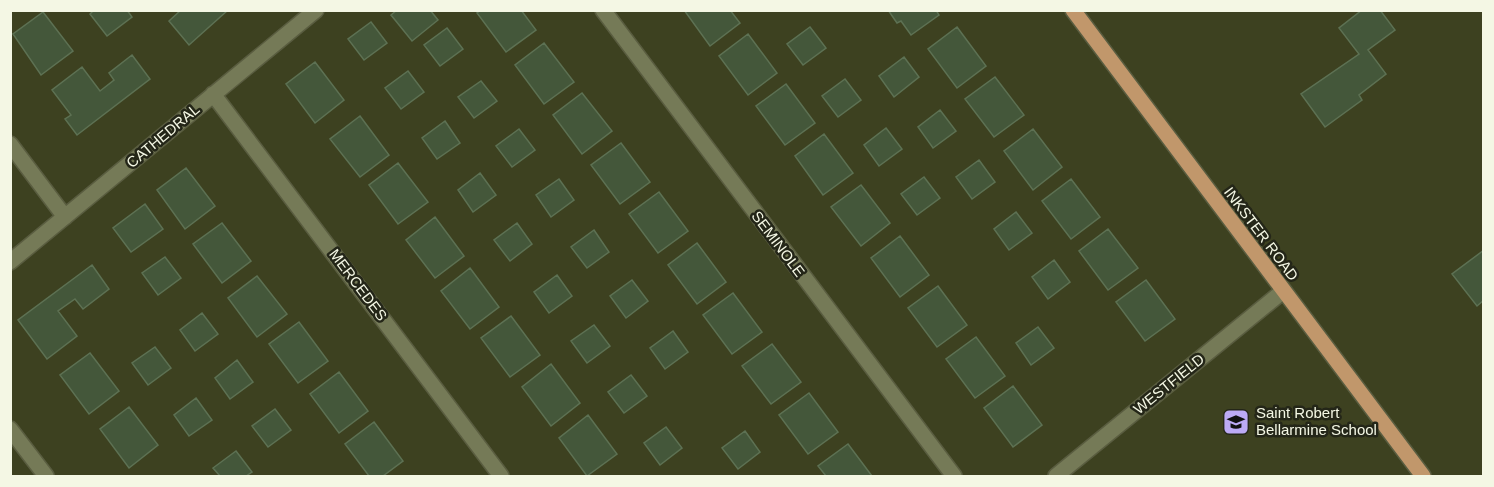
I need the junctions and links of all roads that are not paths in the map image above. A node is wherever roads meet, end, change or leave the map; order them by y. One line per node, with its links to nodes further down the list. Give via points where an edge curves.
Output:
1 (316, 10): 4 (street, CATHEDRAL)
2 (603, 10): 12 (street, SEMINOLE)
3 (1073, 10): 8 (main road, INKSTER ROAD)
4 (213, 94): 6 (street, CATHEDRAL); 11 (street, MERCEDES)
5 (10, 144): 6 (street)
6 (65, 217): 7 (street, CATHEDRAL)
7 (10, 262)
8 (1282, 292): 13 (street, WESTFIELD); 14 (main road, INKSTER ROAD)
9 (10, 429): 10 (street)
10 (46, 477)
11 (501, 477)
12 (954, 477)
13 (1056, 477)
14 (1423, 477)

